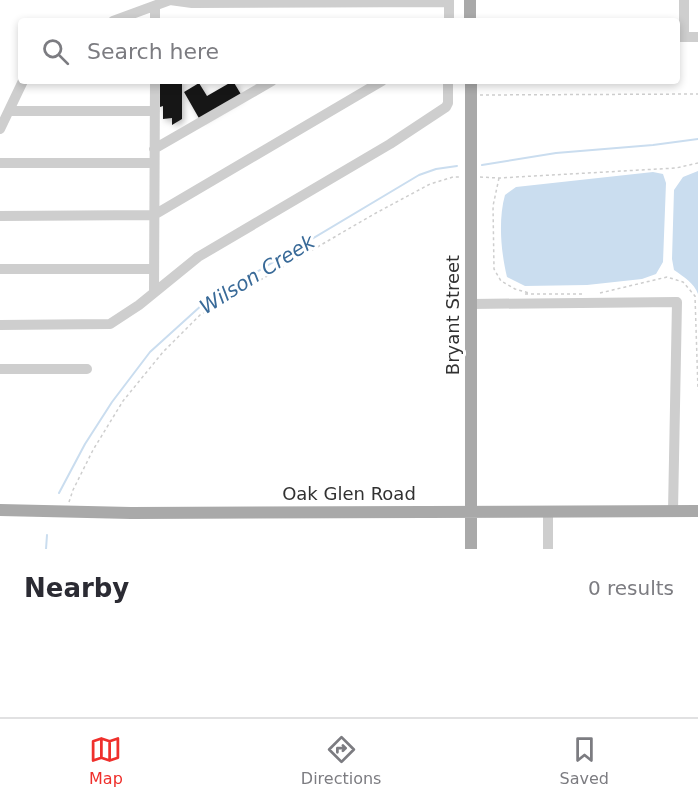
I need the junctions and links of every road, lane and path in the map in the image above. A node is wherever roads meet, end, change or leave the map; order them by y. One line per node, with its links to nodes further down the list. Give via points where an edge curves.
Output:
1 (170, 0): 4 (street); 5 (street)
2 (471, 0): 9 (main road)
3 (684, 0): 10 (street)
4 (449, 1): 8 (street)
5 (155, 6): 6 (street); 7 (street)
6 (121, 18)
7 (155, 18)
8 (449, 18)
9 (470, 18)
10 (681, 37): 11 (street)
11 (698, 37)
12 (22, 84): 20 (street)
13 (155, 84): 21 (street)
14 (268, 84): 23 (street)
15 (377, 84): 29 (street)
16 (448, 84): 33 (street, via 446,107 198,256)
17 (471, 84): 19 (main road, Bryant Street)
18 (698, 94): 19 (path)
19 (471, 95): 27 (main road, Bryant Street)
20 (9, 111): 21 (street); 22 (street)
21 (154, 111): 23 (street)
22 (0, 129)
23 (154, 149): 25 (street)
24 (0, 163): 25 (street)
25 (154, 163): 29 (street)
26 (698, 163): 28 (path, via 676,168)
27 (471, 176): 28 (path); 35 (main road, Bryant Street); 43 (path, via 430,184 200,315 123,401 93,450)
28 (499, 178): 34 (path, via 493,206 494,268 501,281)
29 (154, 215): 30 (street); 32 (street)
30 (0, 216)
31 (0, 269): 32 (street)
32 (154, 269): 33 (street)
33 (154, 292): 36 (street, via 110,324)
34 (530, 294)
35 (471, 304): 41 (street, via 677,302); 44 (main road, Bryant Street)
36 (0, 325)
37 (0, 369): 38 (street)
38 (87, 369)
39 (0, 510): 43 (main road, Oak Glen Road)
40 (548, 511): 41 (main road, Oak Glen Road); 44 (main road, Oak Glen Road); 46 (street)
41 (673, 511): 42 (main road, Oak Glen Road)
42 (698, 511)
43 (66, 512): 44 (main road, Oak Glen Road)
44 (472, 512): 45 (main road, Bryant Street)
45 (471, 549)
46 (548, 549)

